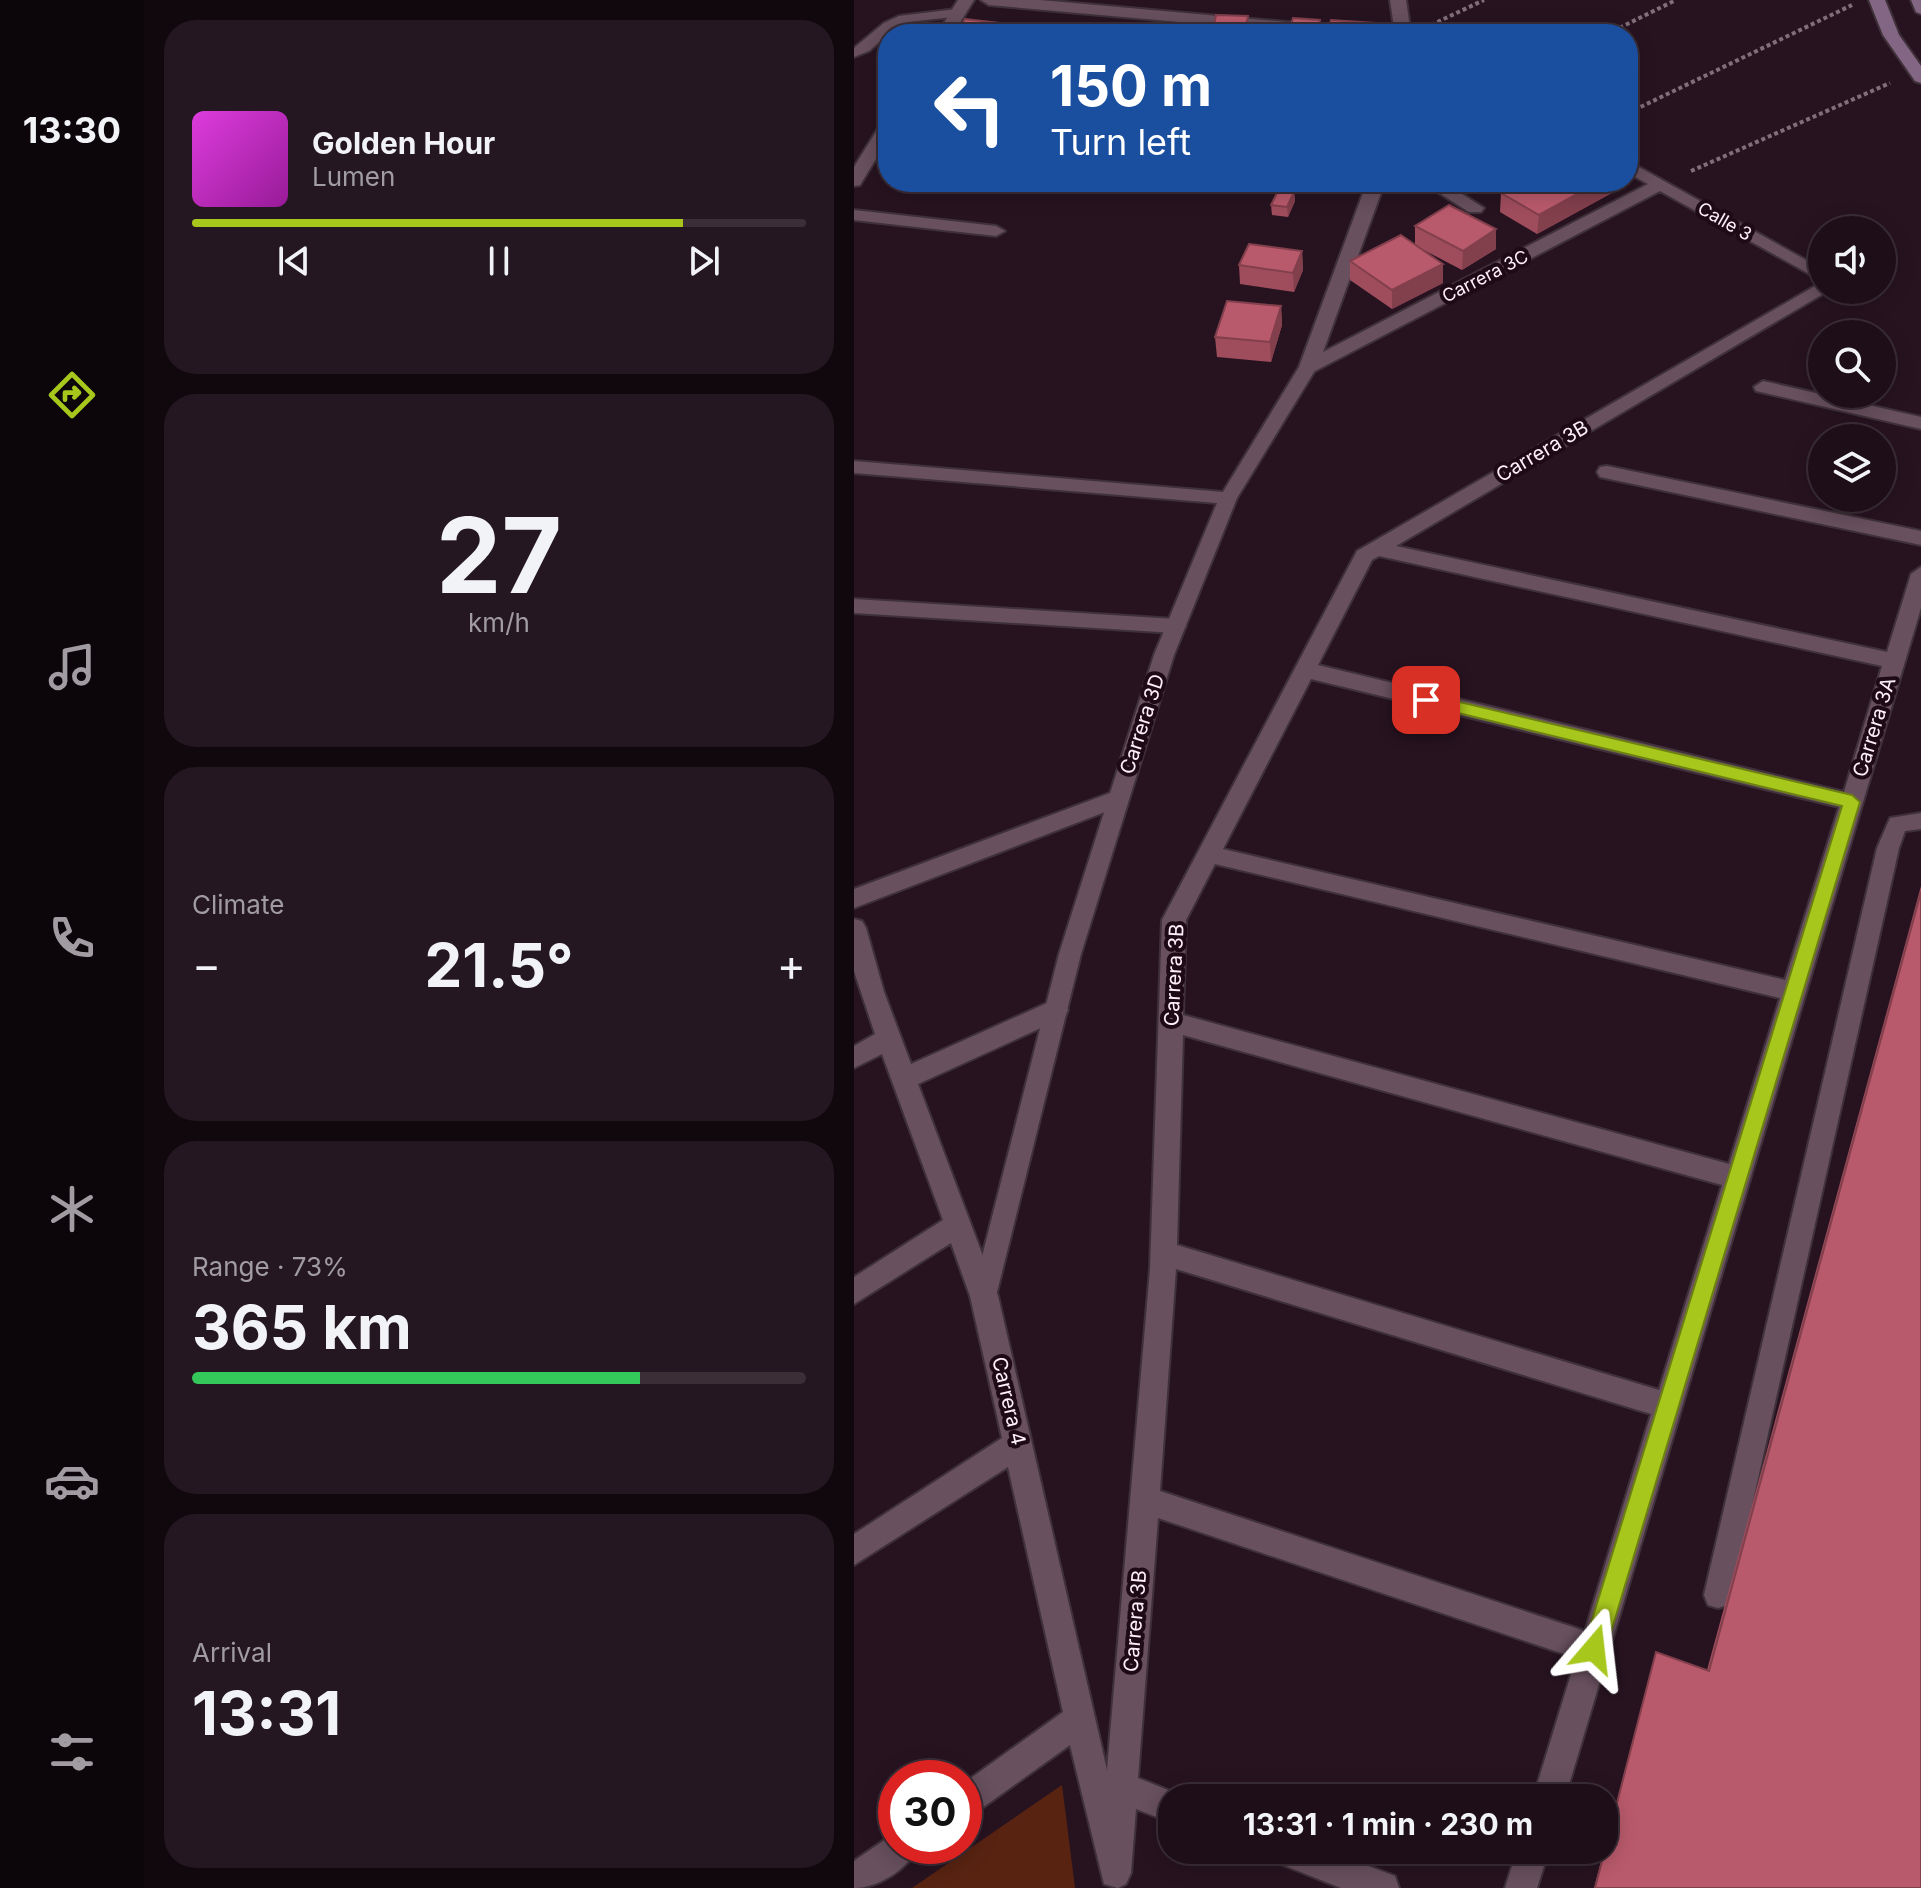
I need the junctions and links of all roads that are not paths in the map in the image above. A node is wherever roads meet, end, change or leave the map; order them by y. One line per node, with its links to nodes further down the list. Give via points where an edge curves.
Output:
1 (989, 0): 9 (street)
2 (1398, 0): 10 (street)
3 (1877, 0): 13 (street, via 1891,35)
4 (1919, 0): 6 (street)
5 (962, 7): 7 (lane); 8 (street)
6 (1921, 9)
7 (892, 24)
8 (951, 24)
9 (1255, 24)
10 (1402, 24)
11 (878, 37): 12 (lane)
12 (854, 53)
13 (1921, 78)
14 (878, 142): 16 (street)
15 (1638, 171): 17 (street, Calle 3)
16 (854, 181)
17 (1661, 184): 23 (street, Calle 3); 25 (street, Carrera 3C)
18 (1372, 192): 25 (street, Carrera 3D)
19 (1448, 192): 20 (street)
20 (1475, 208)
21 (854, 215): 22 (street)
22 (996, 231)
23 (1808, 268)
24 (1808, 295): 32 (street, Carrera 3B)
25 (1308, 367): 30 (lane, Carrera 3D)
26 (1763, 387): 27 (street)
27 (1921, 423)
28 (854, 467): 30 (lane)
29 (1607, 472): 31 (street)
30 (1228, 498): 35 (lane, Carrera 3D)
31 (1921, 538)
32 (1376, 549): 36 (street); 37 (street, Carrera 3B, via 1364,556)
33 (1921, 574): 36 (street, Carrera 3A)
34 (854, 606): 35 (street)
35 (1175, 626): 38 (lane, Carrera 3D)
36 (1895, 661): 39 (street, Carrera 3A)
37 (1305, 670): 39 (street); 41 (street, Carrera 3B)
38 (1118, 798): 42 (street); 45 (lane, Carrera 3D)
39 (1852, 802): 44 (street, Carrera 3A)
40 (1921, 821): 59 (lane, via 1897,824 1888,848)
41 (1208, 854): 44 (street); 46 (street, Carrera 3B, via 1174,920)
42 (854, 899)
43 (854, 928): 47 (street, Carrera 4)
44 (1794, 992): 50 (street, Carrera 3A)
45 (1056, 1010): 49 (street); 54 (lane, Carrera 3D)
46 (1171, 1022): 50 (street); 52 (street, Carrera 3B)
47 (889, 1038): 48 (street); 49 (street, Carrera 4)
48 (854, 1058)
49 (904, 1079): 51 (street, Carrera 4)
50 (1737, 1178): 55 (street, Carrera 3A)
51 (958, 1224): 53 (street); 54 (street, Carrera 4)
52 (1164, 1253): 55 (street); 57 (street, Carrera 3B)
53 (854, 1292)
54 (984, 1296): 56 (street, Carrera 4)
55 (1667, 1406): 60 (street, Carrera 3A)
56 (1018, 1444): 58 (street); 61 (street, Carrera 4)
57 (1145, 1500): 60 (street); 63 (street, Carrera 3B)
58 (854, 1551)
59 (1718, 1595)
60 (1594, 1649): 62 (street, Carrera 3A)
61 (1080, 1719): 64 (street); 69 (street, Carrera 4)
62 (1553, 1784)
63 (1122, 1787): 65 (street); 69 (street, Carrera 3B)
64 (982, 1789)
65 (1158, 1801)
66 (878, 1864): 70 (street)
67 (1320, 1864): 71 (street)
68 (1529, 1864): 72 (street)
69 (1117, 1880)
70 (854, 1881)
71 (1383, 1888)
72 (1521, 1888)

